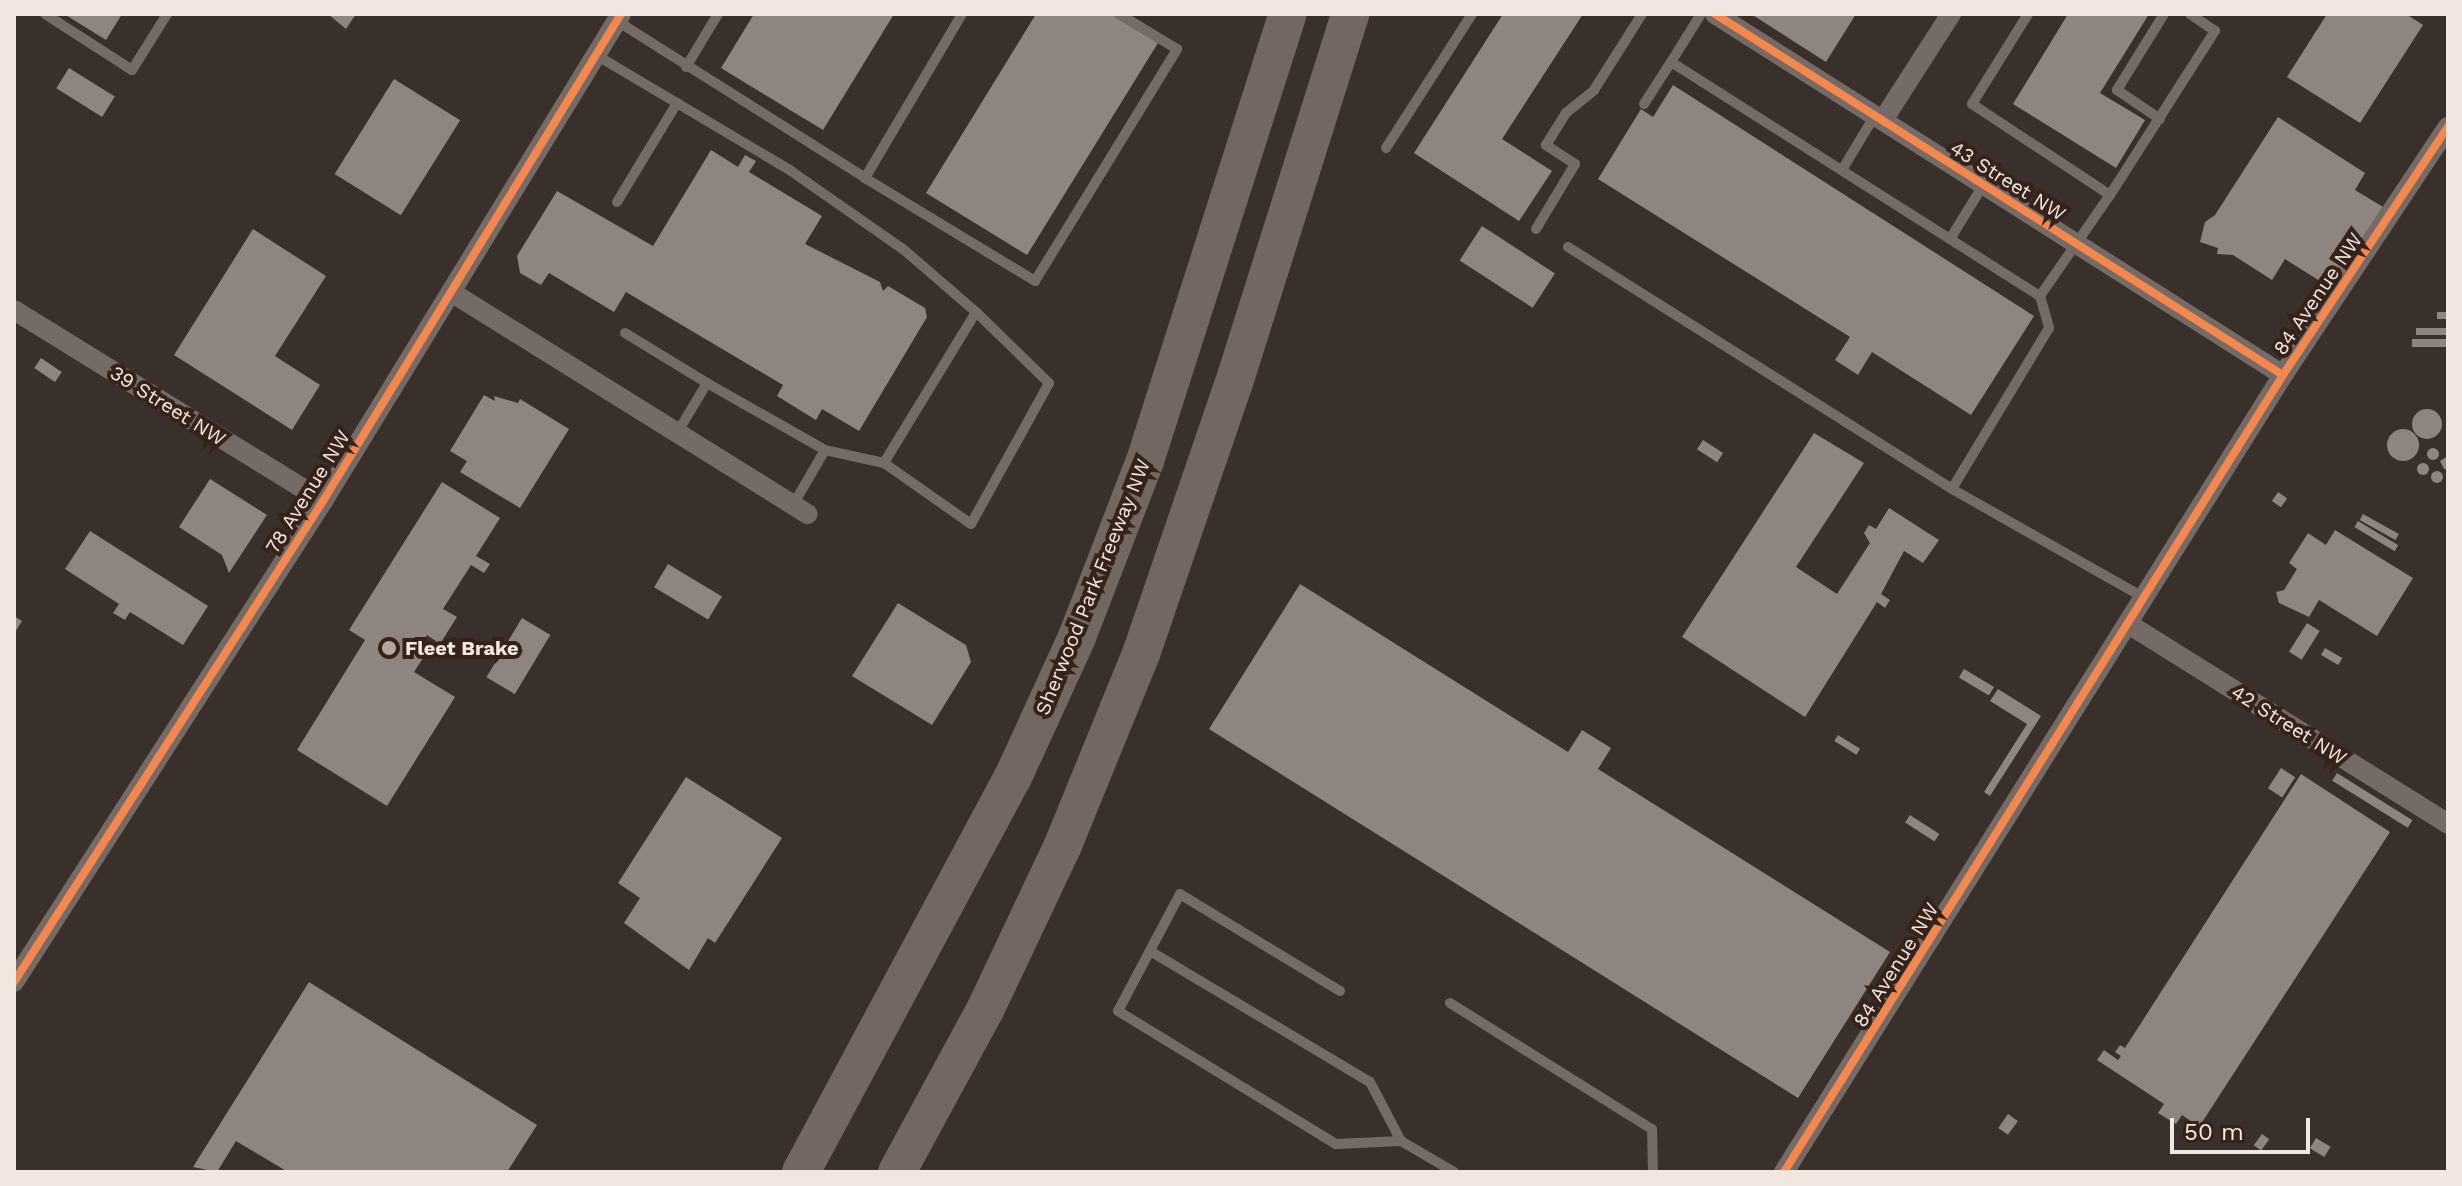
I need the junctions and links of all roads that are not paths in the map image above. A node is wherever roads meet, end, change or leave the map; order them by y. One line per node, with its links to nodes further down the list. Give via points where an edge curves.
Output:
1 (45, 14): 2 (lane, via 132,70)
2 (167, 14)
3 (718, 14): 19 (lane)
4 (962, 14): 27 (lane)
5 (1119, 14): 27 (lane, via 1177,49 1035,281)
6 (1288, 14): 55 (highway, Sherwood Park Freeway NW, via 1150,446 1082,624 1013,777)
7 (1350, 14): 59 (highway, via 1233,386 1141,654 1063,845 985,1010)
8 (1472, 14): 25 (lane)
9 (1642, 14): 31 (lane, via 1594,90 1566,113 1546,145 1575,164)
10 (1701, 14): 18 (lane)
11 (1715, 14): 22 (street, 43 Street NW)
12 (1951, 14): 22 (street)
13 (2028, 14): 29 (lane, via 1972,104)
14 (2164, 14): 23 (lane, via 2117,90)
15 (2190, 14): 23 (lane, via 2215,31)
16 (619, 17): 17 (street, 78 Avenue NW); 19 (lane)
17 (596, 55): 20 (lane); 35 (street, 78 Avenue NW)
18 (1671, 62): 21 (lane); 26 (lane)
19 (686, 67): 27 (lane)
20 (677, 103): 30 (lane); 38 (lane, via 791,171 903,249)
21 (1644, 104)
22 (1879, 118): 26 (lane); 28 (street, 43 Street NW)
23 (2160, 119): 29 (lane)
24 (2448, 127): 40 (street, 84 Avenue NW)
25 (1386, 148)
26 (1842, 170): 32 (lane)
27 (865, 178)
28 (1984, 184): 32 (lane); 33 (street, 43 Street NW)
29 (2110, 195): 33 (lane)
30 (617, 202)
31 (1536, 229)
32 (1950, 239): 36 (lane)
33 (2074, 241): 36 (lane); 40 (street, 43 Street NW)
34 (1568, 247): 45 (lane)
35 (451, 292): 42 (street); 46 (street, 78 Avenue NW)
36 (2040, 296): 45 (lane, via 2049,328)
37 (14, 310): 46 (street, 39 Street NW)
38 (976, 312): 44 (lane); 44 (lane, via 1049,383 971,524)
39 (625, 333): 41 (lane)
40 (2283, 375): 48 (street, 84 Avenue NW)
41 (707, 383): 42 (lane); 43 (lane)
42 (677, 433): 47 (street)
43 (825, 450): 44 (lane); 47 (lane)
44 (884, 463)
45 (1952, 489): 48 (lane)
46 (323, 501): 52 (street, 78 Avenue NW)
47 (800, 509)
48 (2146, 599): 49 (street, 84 Avenue NW)
49 (2130, 625): 50 (street, 42 Street NW); 62 (street, 84 Avenue NW)
50 (2448, 824)
51 (1150, 951): 53 (lane, via 1180,894); 56 (lane, via 1370,1082); 56 (lane, via 1118,1011 1336,1144)
52 (14, 982)
53 (1340, 991)
54 (1450, 1003): 61 (lane, via 1652,1129)
55 (852, 1082): 57 (highway); 58 (highway, Sherwood Park Freeway NW)
56 (1401, 1141): 60 (lane)
57 (788, 1172)
58 (801, 1172)
59 (897, 1172)
60 (1454, 1172)
61 (1653, 1172)
62 (1784, 1172)

